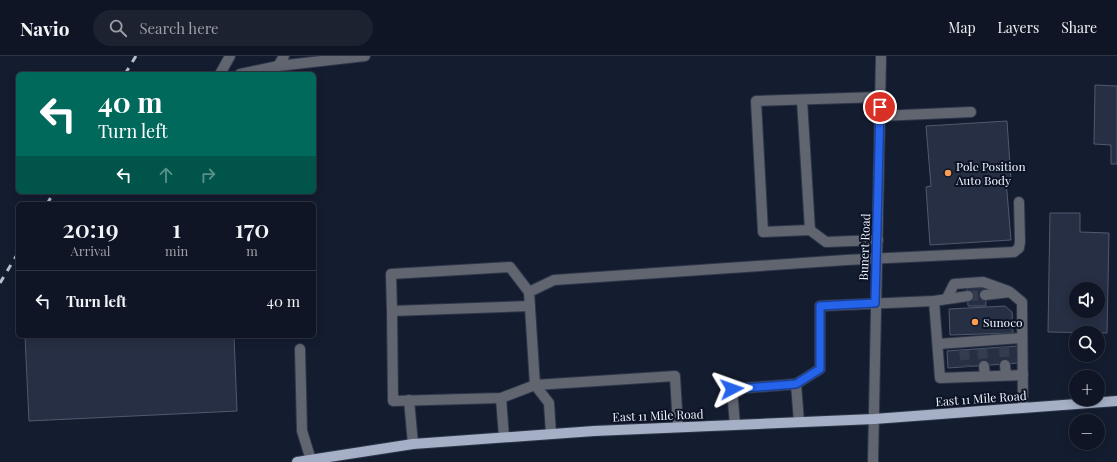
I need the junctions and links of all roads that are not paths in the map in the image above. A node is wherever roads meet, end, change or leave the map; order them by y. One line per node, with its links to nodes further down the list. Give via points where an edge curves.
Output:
1 (230, 56): 6 (street)
2 (284, 56): 5 (street)
3 (365, 56): 5 (street)
4 (881, 56): 8 (street, Bunert Road)
5 (278, 66): 7 (street)
6 (221, 72)
7 (250, 72)
8 (880, 97): 9 (street); 11 (street, Bunert Road)
9 (802, 100): 13 (street); 13 (street, via 756,101 763,232)
10 (971, 112): 11 (street)
11 (880, 116): 14 (street, Bunert Road)
12 (1019, 202): 15 (street, via 1020,242 1014,252)
13 (810, 230): 14 (street, via 826,242)
14 (878, 240): 15 (street, Bunert Road)
15 (877, 258): 16 (street, via 554,280); 22 (street, Bunert Road)
16 (529, 292): 23 (street); 24 (street, via 510,268 391,274)
17 (1010, 292): 18 (street); 20 (street, via 983,282 954,284); 25 (street, via 1022,302)
18 (985, 295)
19 (968, 296): 20 (street)
20 (947, 298): 21 (street)
21 (934, 301): 22 (street); 26 (street)
22 (875, 303): 32 (street, via 820,306 820,369); 37 (street, Bunert Road)
23 (530, 306): 24 (street); 31 (street)
24 (392, 311): 34 (street, via 392,401)
25 (1022, 338): 26 (street, via 982,345); 30 (street)
26 (938, 344): 29 (street, via 940,378 984,371)
27 (300, 349): 44 (street, via 302,431)
28 (1005, 364): 29 (street)
29 (1006, 375): 30 (street)
30 (1023, 375): 36 (street)
31 (535, 384): 33 (street); 40 (street, via 675,376); 41 (street, via 549,403)
32 (796, 384): 38 (street); 39 (street, via 732,389)
33 (501, 398): 34 (street); 42 (street)
34 (409, 400): 43 (street)
35 (1117, 401): 36 (main road, East 11 Mile Road)
36 (1023, 408): 37 (main road, East 11 Mile Road)
37 (874, 419): 38 (main road, East 11 Mile Road); 45 (street, Bunert Road)
38 (799, 422): 39 (main road, East 11 Mile Road)
39 (735, 425): 40 (main road, East 11 Mile Road)
40 (678, 427): 41 (main road, East 11 Mile Road)
41 (551, 434): 42 (main road, East 11 Mile Road)
42 (504, 437): 43 (main road, East 11 Mile Road)
43 (413, 444): 44 (main road, East 11 Mile Road)
44 (311, 460): 46 (main road, East 11 Mile Road)
45 (873, 460)
46 (297, 462)

